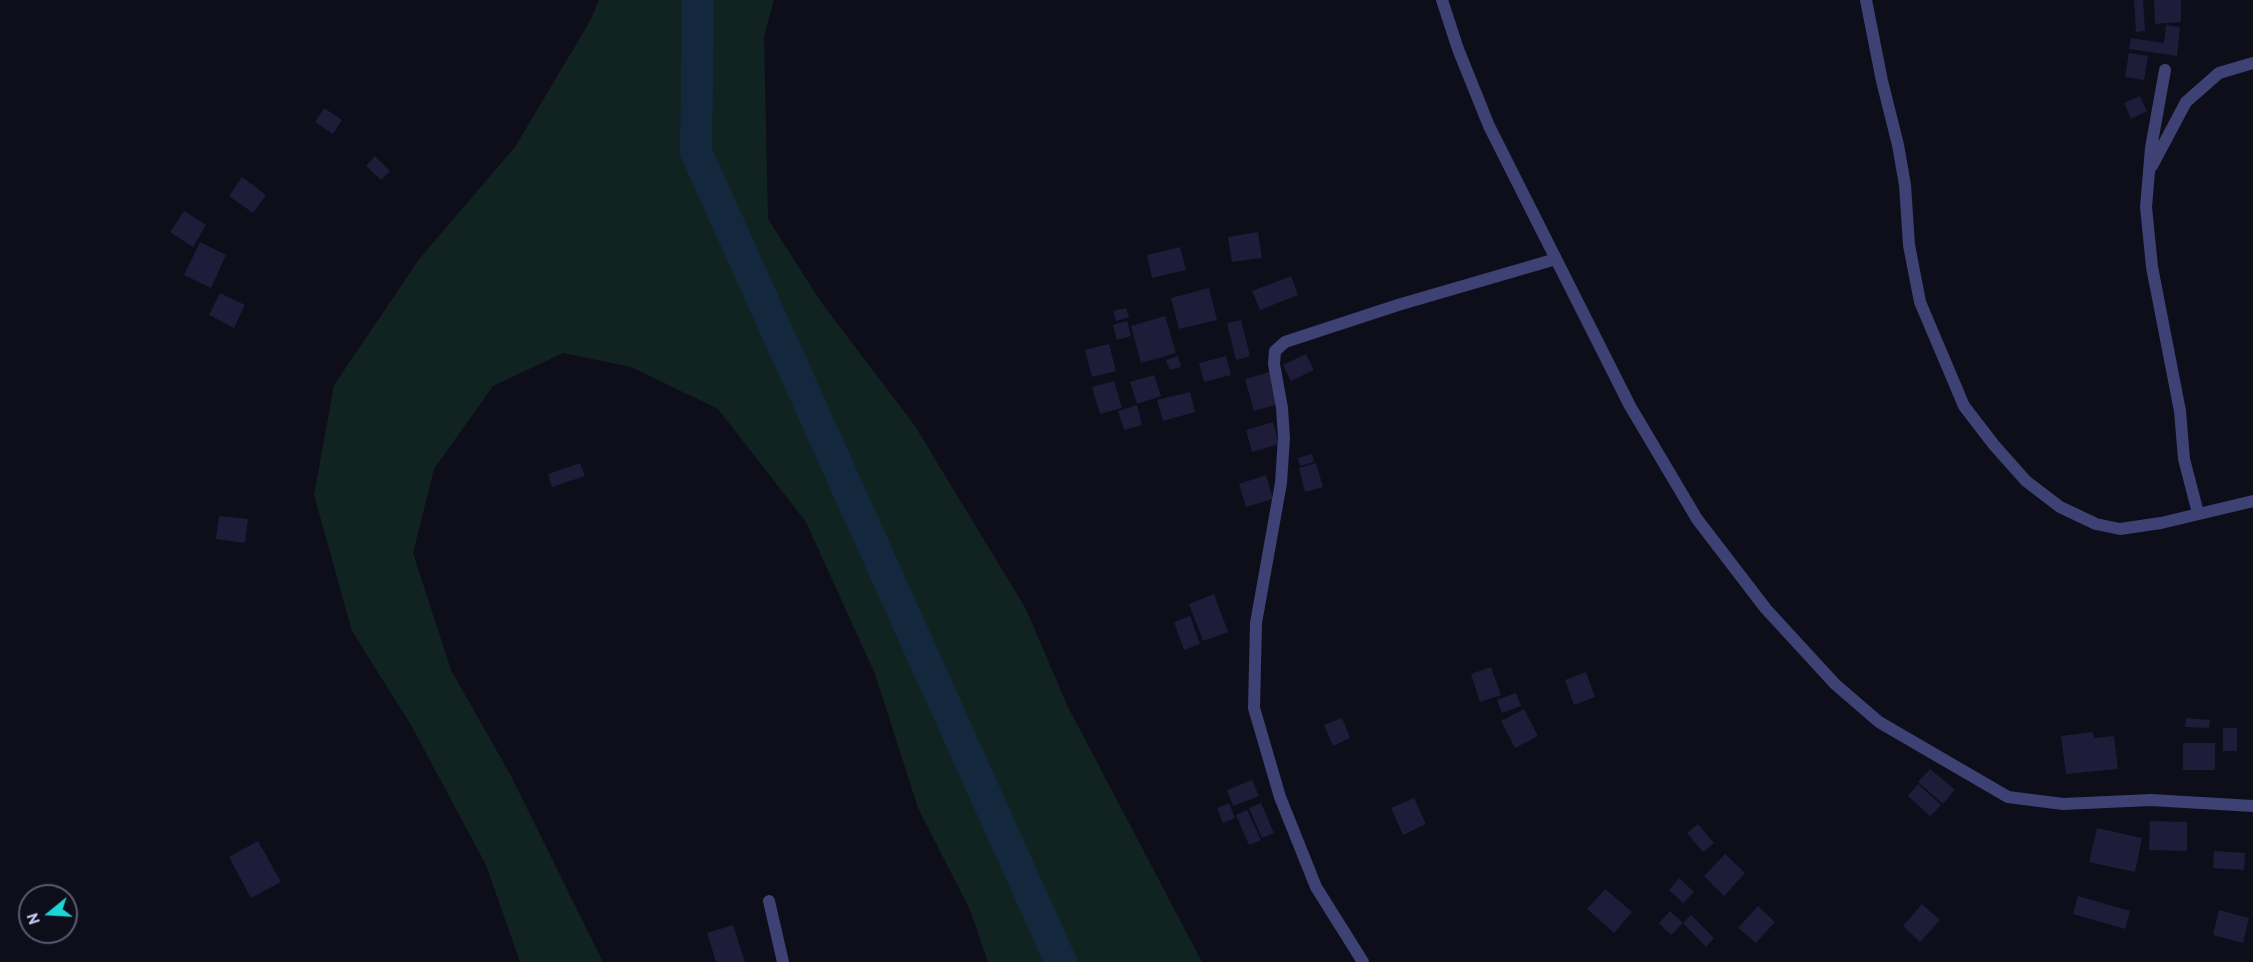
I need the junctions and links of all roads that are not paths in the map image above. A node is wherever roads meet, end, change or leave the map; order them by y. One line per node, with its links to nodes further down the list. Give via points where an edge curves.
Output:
1 (1442, 0): 6 (street, via 1489,126)
2 (1866, 0): 8 (street, via 1898,145 1920,302 1964,406 2026,481 2060,507 2096,524 2120,529)
3 (2253, 63): 5 (street, via 2219,73 2186,102)
4 (2164, 70): 5 (street)
5 (2148, 172): 8 (street, via 2146,207 2152,267 2180,411 2184,459)
6 (1556, 258): 9 (street, via 1630,406 1698,519 1766,609 1835,684 1879,722 2008,797 2063,804 2151,800); 12 (street, via 1308,334 1275,351 1284,438 1281,483 1256,623 1254,708 1280,796 1316,887)
7 (2253, 501): 8 (street)
8 (2198, 513)
9 (2253, 806)
10 (769, 901): 11 (street)
11 (783, 962)
12 (1362, 962)

